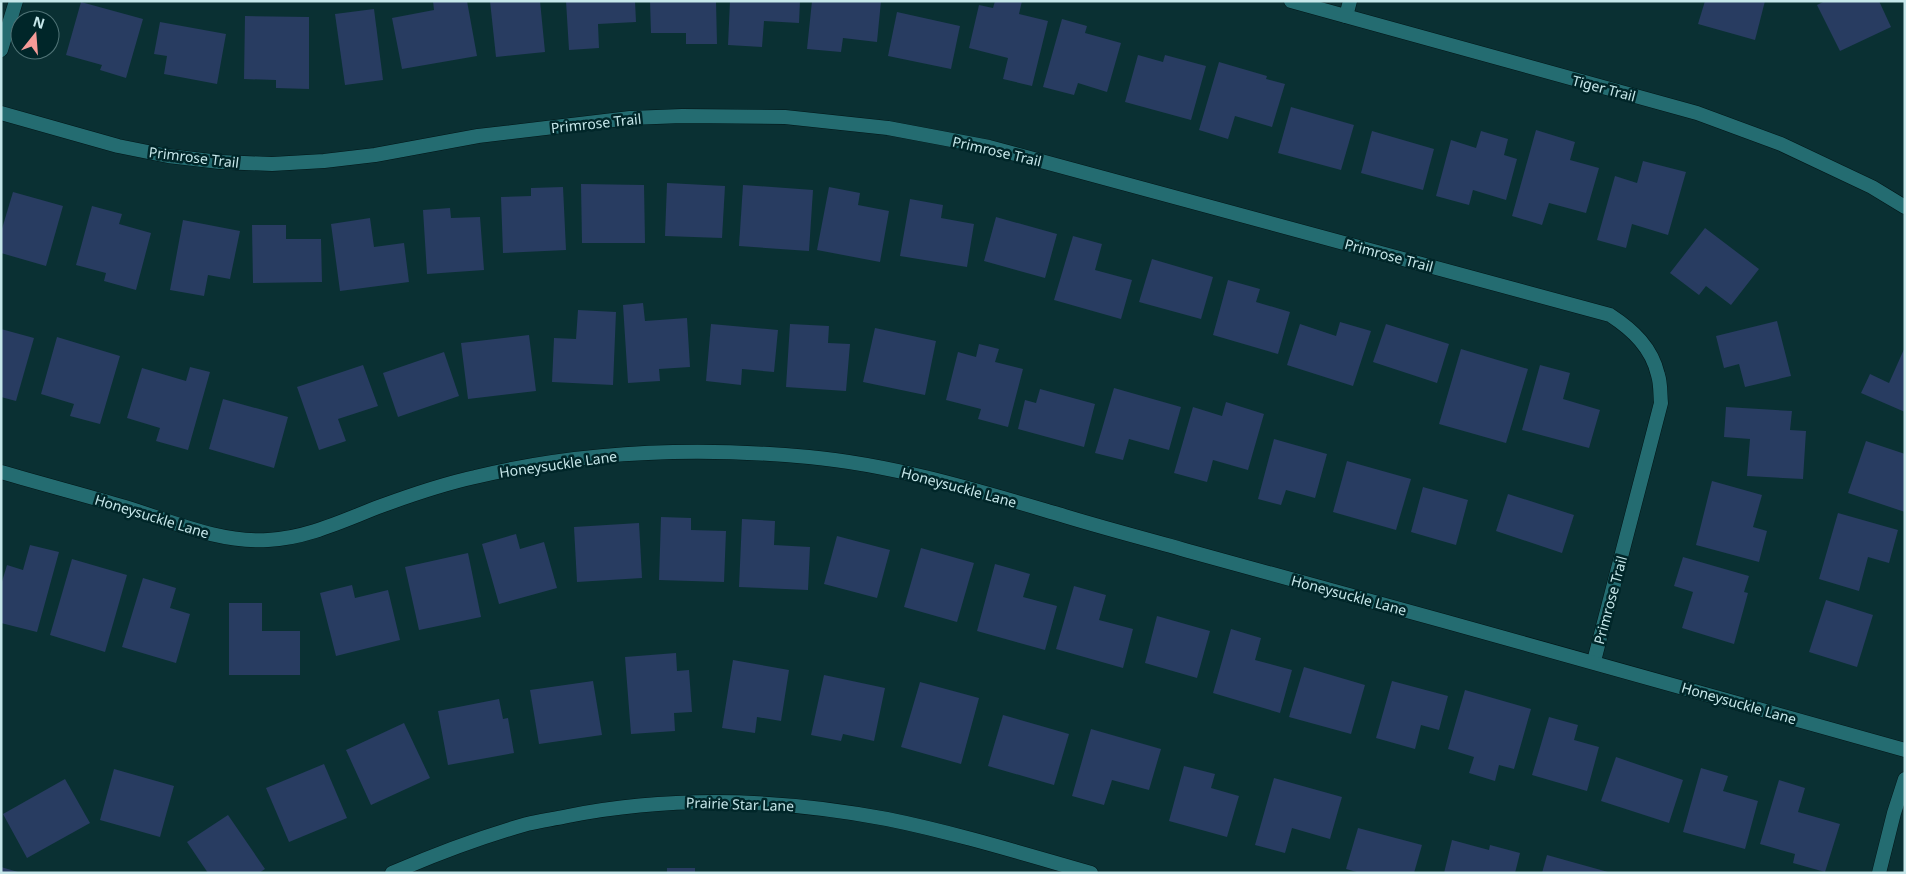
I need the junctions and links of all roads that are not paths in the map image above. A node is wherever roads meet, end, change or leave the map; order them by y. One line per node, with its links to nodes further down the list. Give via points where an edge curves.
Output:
1 (16, 1): 5 (street)
2 (1291, 1): 4 (street, Tiger Trail)
3 (1350, 1): 4 (street)
4 (1346, 16): 7 (street, Tiger Trail, via 1697,114 1780,144 1872,187)
5 (1, 50)
6 (1, 114): 9 (street, Primrose Trail, via 168,156 272,164 375,155 478,136 630,118 785,117 888,128 989,148 1610,315 1628,327 1649,351 1659,376 1661,403)
7 (1905, 208)
8 (1, 472): 9 (street, Honeysuckle Lane, via 217,536 274,540 311,533 401,498 475,477 551,462 628,454 731,453 811,457 889,469 967,487 1094,525)
9 (1594, 661): 10 (street, Honeysuckle Lane)
10 (1905, 750)
11 (1905, 779): 14 (street)
12 (392, 873): 13 (street, Prairie Star Lane, via 454,847 538,822 605,809 734,801 811,807 887,820)
13 (1091, 873)
14 (1879, 873)

